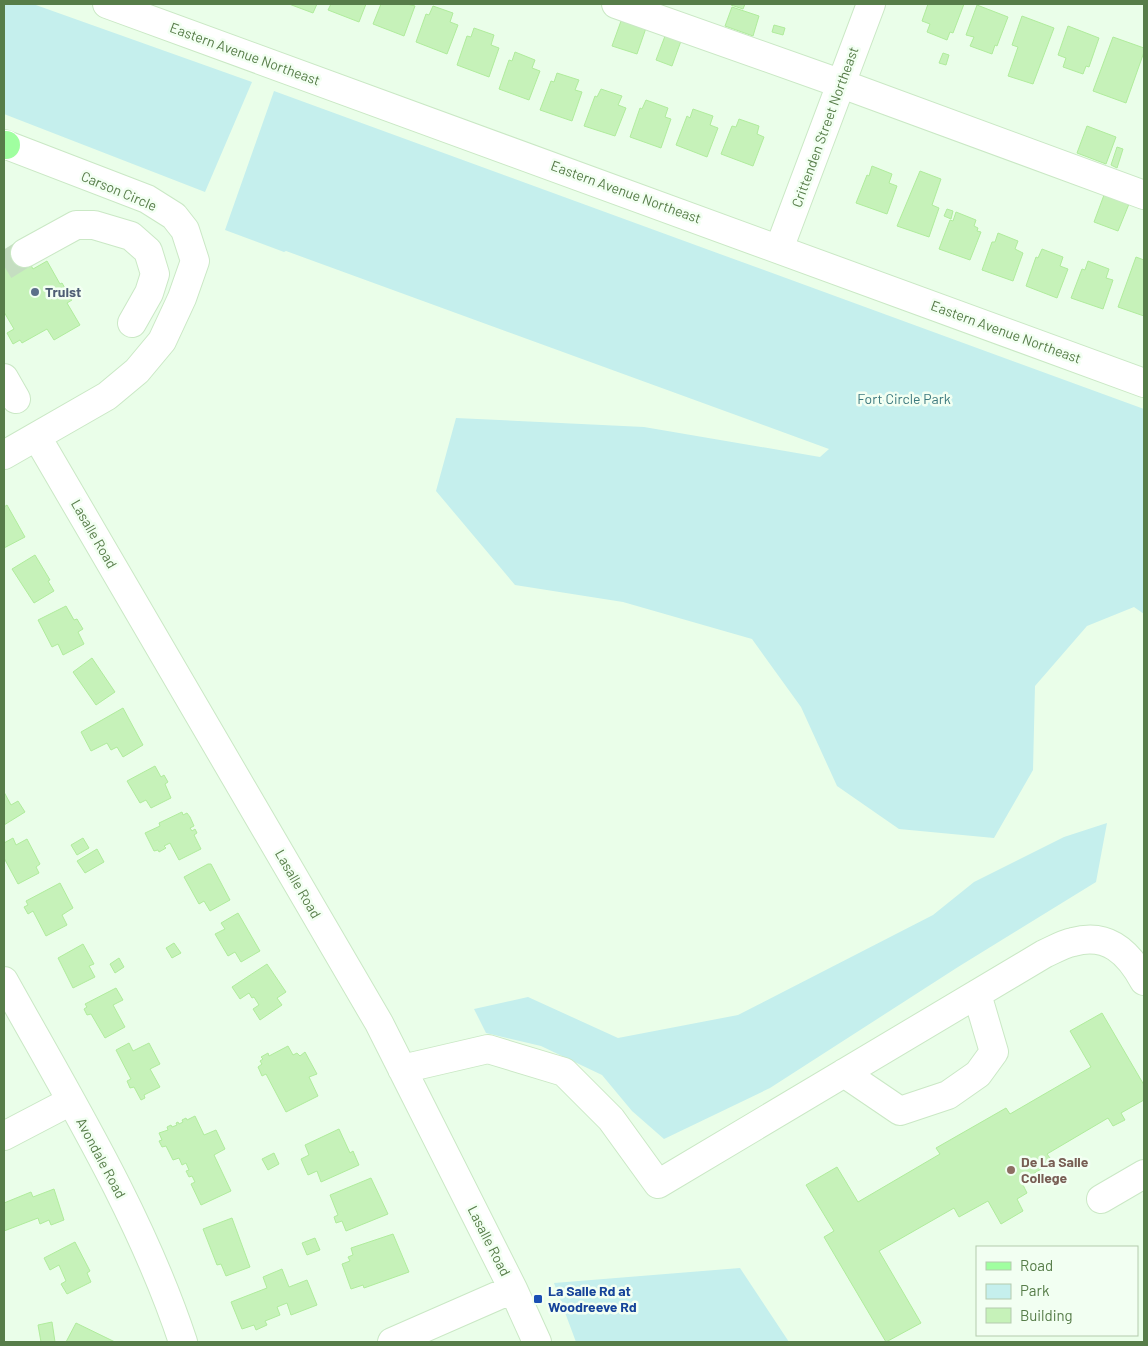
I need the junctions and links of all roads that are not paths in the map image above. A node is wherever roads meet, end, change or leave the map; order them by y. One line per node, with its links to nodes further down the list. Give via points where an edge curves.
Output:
1 (107, 4): 4 (street, Eastern Avenue Northeast)
2 (616, 4): 5 (street)
3 (871, 4): 5 (street, Crittenden Street Northeast)
4 (166, 14): 8 (street, Eastern Avenue Northeast)
5 (842, 84): 7 (street); 8 (street, Crittenden Street Northeast)
6 (4, 145): 12 (street, Carson Circle, via 147,199 174,216 186,230 195,261 162,341 137,371 107,396)
7 (1144, 195)
8 (779, 249): 11 (street, Eastern Avenue Northeast)
9 (25, 253): 10 (street, via 76,225 94,225 131,236 148,251 155,274 149,293)
10 (132, 323)
11 (1144, 382)
12 (38, 437): 13 (street, Carson Circle); 17 (street, Lasalle Road, via 379,1023)
13 (4, 455)
14 (4, 981): 19 (street, Avondale Road)
15 (1144, 981): 16 (street, via 1136,966 1114,944 1074,941 1044,954)
16 (977, 994): 18 (street); 18 (street, via 994,1052 978,1074 948,1095 900,1111)
17 (402, 1069): 18 (street, via 488,1049 564,1072 611,1119 658,1184); 23 (street, Lasalle Road)
18 (844, 1073)
19 (71, 1101): 20 (street); 24 (street, Avondale Road, via 134,1221)
20 (4, 1136)
21 (1144, 1174): 22 (street)
22 (1101, 1199)
23 (514, 1288): 25 (street); 26 (street, Lasalle Road)
24 (183, 1342)
25 (392, 1342)
26 (537, 1342)

